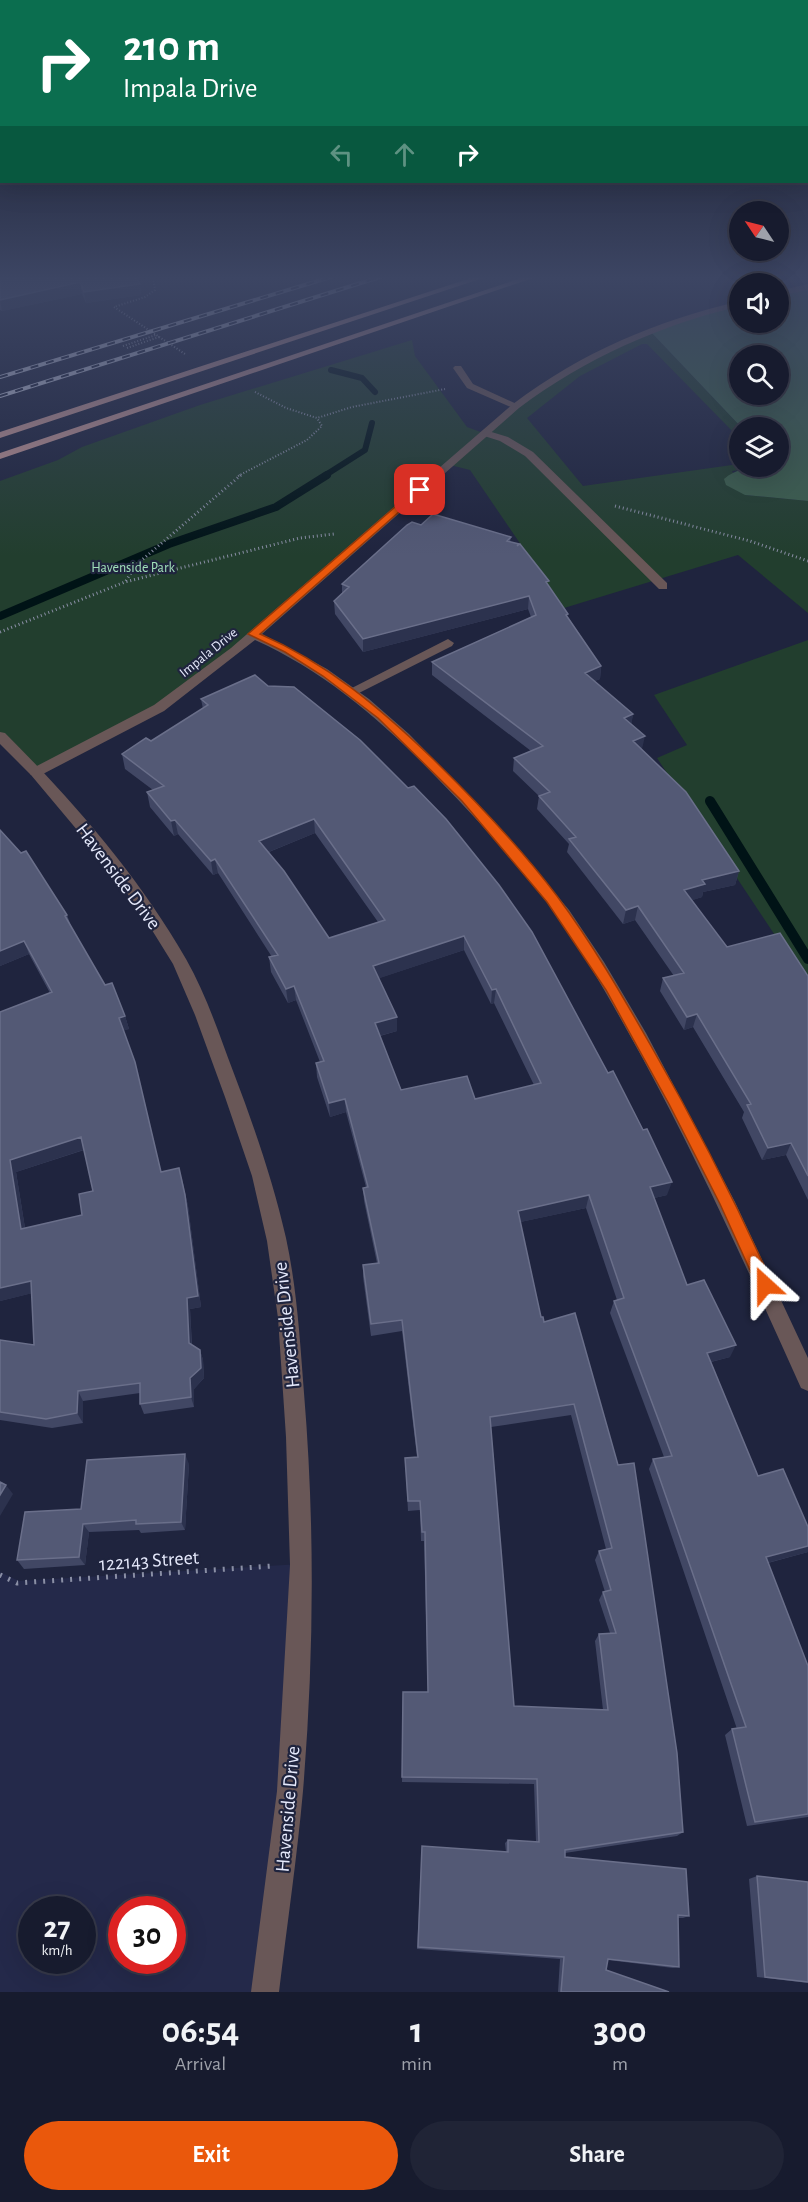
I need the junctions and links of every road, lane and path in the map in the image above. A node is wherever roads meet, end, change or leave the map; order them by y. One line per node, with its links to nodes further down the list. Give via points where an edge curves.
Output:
1 (198, 370): 11 (highway)
2 (257, 370): 9 (highway)
3 (459, 370): 5 (street)
4 (566, 370): 7 (street, Impala Drive)
5 (470, 386): 7 (street); 8 (path, via 352,406)
6 (263, 397): 8 (path)
7 (516, 406): 10 (street, Impala Drive)
8 (317, 418): 17 (path, via 322,426 320,431 232,480 135,566)
9 (74, 432): 12 (highway); 13 (highway)
10 (485, 433): 15 (street, Impala Drive); 18 (street, via 529,454)
11 (0, 435)
12 (0, 456)
13 (0, 464)
14 (612, 505): 16 (path, via 750,541)
15 (374, 530): 17 (path, via 300,538); 20 (street, Impala Drive)
16 (808, 561)
17 (125, 582): 19 (path)
18 (663, 586)
19 (0, 632)
20 (253, 634): 22 (street, via 288,650); 24 (street, Impala Drive, via 159,708)
21 (448, 643): 22 (street)
22 (352, 692): 25 (street, via 382,716 488,822 552,899 582,943 611,987 727,1201)
23 (0, 736): 24 (street, Havenside Drive)
24 (36, 772): 26 (street, Havenside Drive, via 114,864 180,963 207,1025 261,1176 277,1241 288,1318)
25 (808, 1381)
26 (302, 1565): 27 (path, 122143 Street, via 17,1583); 28 (street, Havenside Drive, via 291,1791)
27 (0, 1575)
28 (265, 1992)

